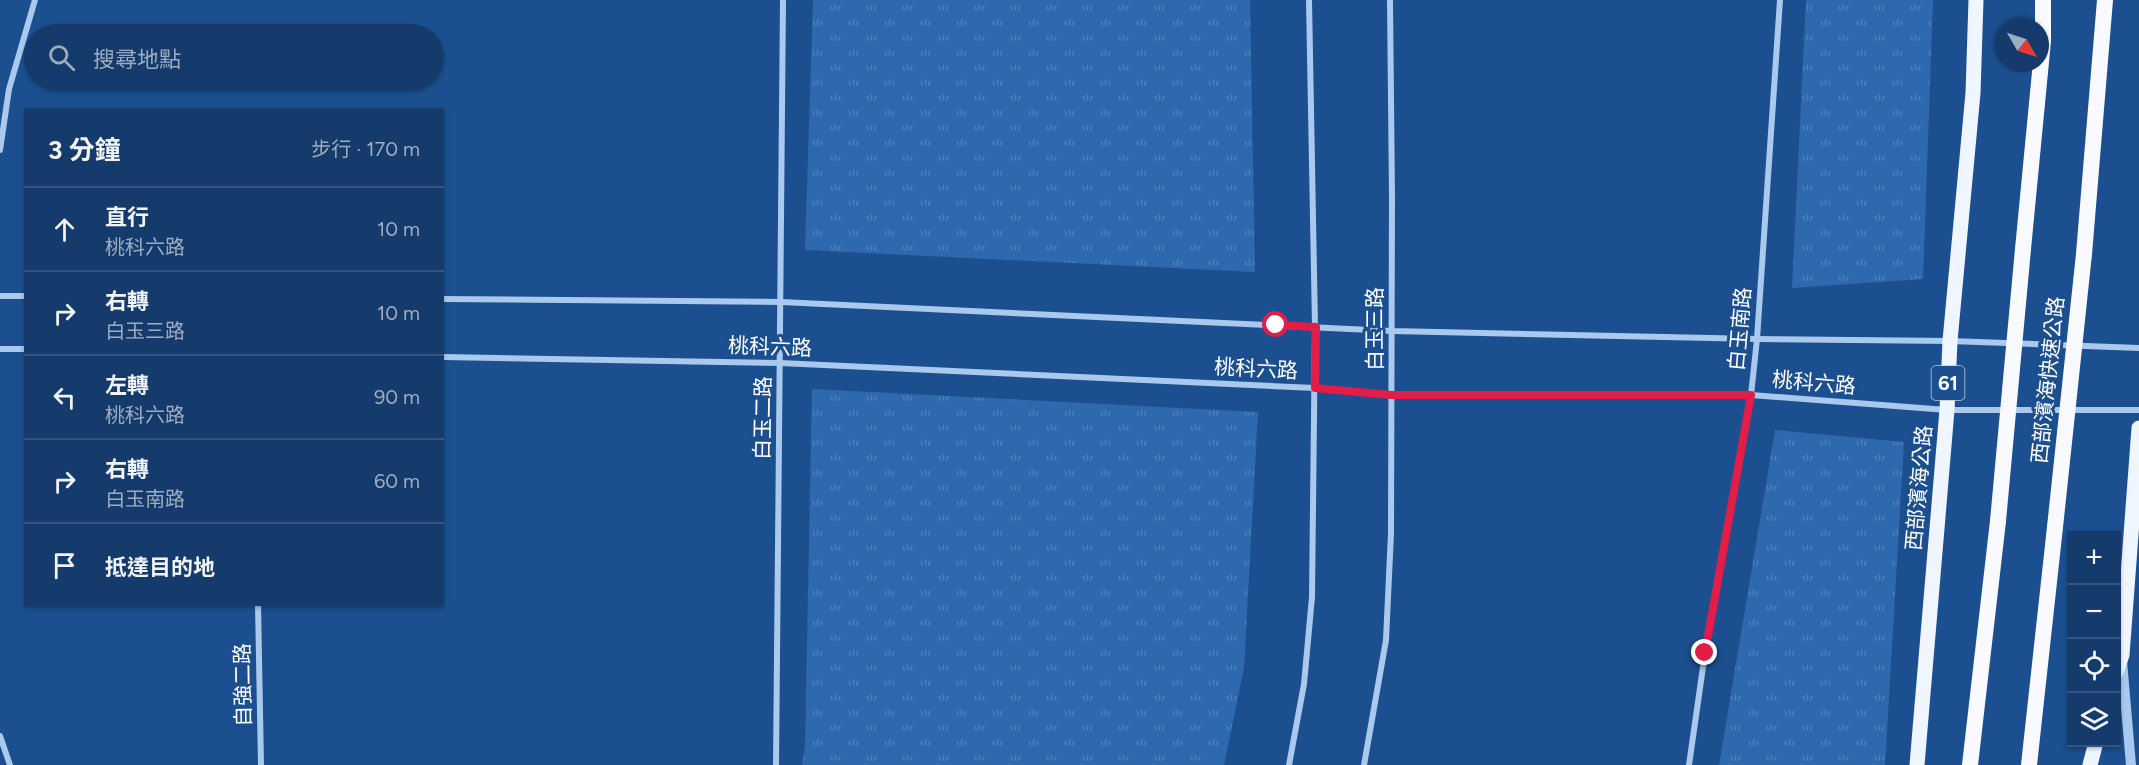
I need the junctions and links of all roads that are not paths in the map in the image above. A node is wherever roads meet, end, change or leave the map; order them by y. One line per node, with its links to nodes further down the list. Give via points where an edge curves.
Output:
1 (34, 0): 9 (street)
2 (783, 0): 15 (street, 白玉二路)
3 (1309, 0): 16 (street)
4 (1390, 0): 17 (street, 白玉三路)
5 (1780, 0): 18 (street, 白玉南路)
6 (1976, 0): 19 (main road, 西部濱海公路 / 61, via 1973,93)
7 (2043, 0): 43 (highway, 西部濱海快速公路, bridge, via 2043,41 1998,521)
8 (2104, 0): 44 (highway, 西部濱海快速公路, bridge, via 2084,254)
9 (27, 24)
10 (24, 36): 11 (street, via 9,89)
11 (0, 150)
12 (0, 296): 13 (street)
13 (24, 296)
14 (444, 299): 15 (street, 桃科六路)
15 (781, 302): 16 (street, 桃科六路); 24 (street, 白玉二路)
16 (1316, 327): 17 (street, 桃科六路); 25 (street)
17 (1392, 331): 18 (street, 桃科六路); 26 (street, 白玉三路)
18 (1757, 339): 19 (street, 桃科六路); 27 (street, 白玉南路)
19 (1950, 340): 20 (street, 桃科六路); 28 (main road, 西部濱海公路 / 61)
20 (2139, 348)
21 (0, 349): 22 (street)
22 (24, 349)
23 (444, 357): 24 (street, 桃科六路)
24 (780, 363): 25 (street, 桃科六路); 38 (street, 白玉二路)
25 (1315, 388): 26 (street, 桃科六路); 39 (street, via 1312,597 1304,684)
26 (1391, 395): 27 (street, 桃科六路); 40 (street, 白玉三路, via 1386,640)
27 (1751, 395): 28 (street, 桃科六路); 41 (street, 白玉南路)
28 (1947, 410): 29 (street, 桃科六路); 42 (main road, 西部濱海公路 / 61)
29 (2139, 410)
30 (2139, 428): 32 (main road)
31 (258, 606): 37 (street, 自強二路)
32 (2122, 655): 33 (main road); 46 (street)
33 (2121, 658)
34 (0, 736): 36 (street)
35 (2095, 747): 45 (main road)
36 (10, 765)
37 (261, 765)
38 (776, 765)
39 (1289, 765)
40 (1364, 765)
41 (1689, 765)
42 (1917, 765)
43 (1970, 765)
44 (2029, 765)
45 (2090, 765)
46 (2131, 765)

